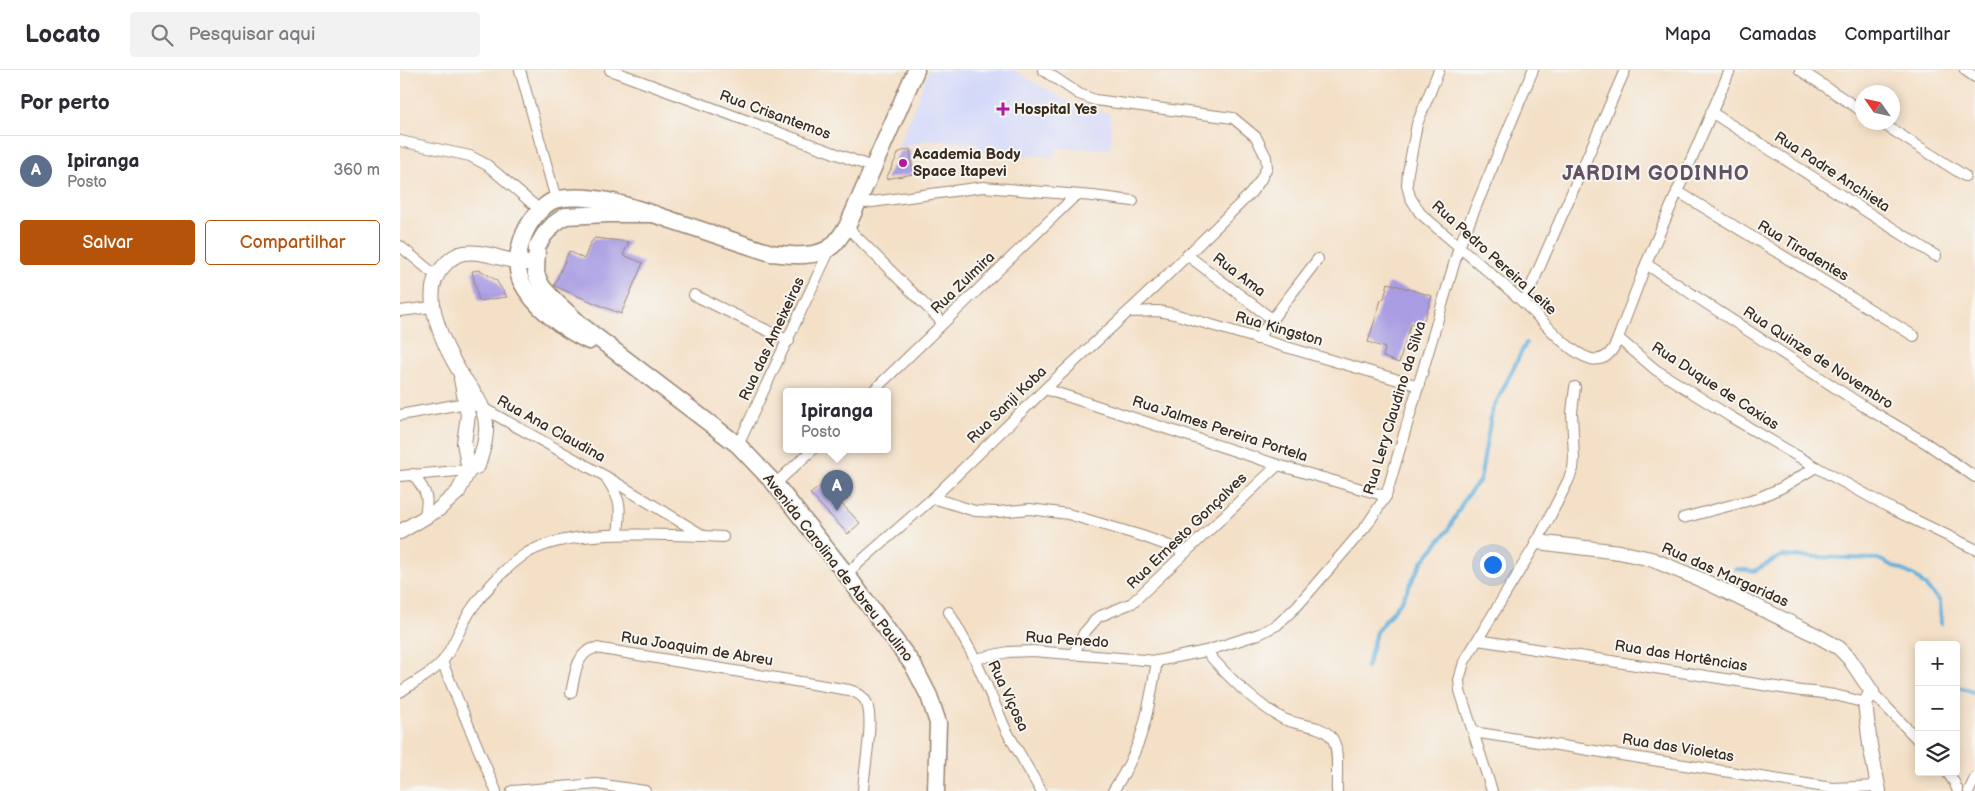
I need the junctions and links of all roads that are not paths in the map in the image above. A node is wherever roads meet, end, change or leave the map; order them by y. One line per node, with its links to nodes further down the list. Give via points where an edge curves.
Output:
1 (520, 70): 20 (street)
2 (1043, 70): 30 (street, Rua Sanji Koba, via 1079,94 1095,100 1233,118 1256,137 1267,162 1260,181)
3 (1439, 70): 29 (street, Rua Pedro Pereira Leite, via 1417,124 1407,184 1410,197 1420,213)
4 (1532, 70): 29 (street, Rua Lery Claudino da Silva)
5 (1626, 70): 38 (street)
6 (1730, 70): 13 (street)
7 (1800, 70): 12 (street)
8 (1966, 70): 11 (street)
9 (616, 71): 16 (street, Rua Crisantemos)
10 (910, 72): 16 (main road)
11 (1975, 77)
12 (1855, 106)
13 (1711, 112): 18 (street); 31 (street, Rua Padre Anchieta)
14 (1893, 130): 17 (street)
15 (400, 141): 23 (street, via 470,156)
16 (872, 167): 22 (main road)
17 (1965, 176)
18 (1677, 191): 35 (street); 44 (street, Rua Tiradentes)
19 (1075, 196): 21 (street); 22 (street, via 983,187); 43 (street, Rua Zulmira)
20 (556, 199): 23 (main road, Avenida Carolina de Abreu Paulino); 24 (main road, via 582,197); 25 (main road, via 567,205)
21 (1133, 201)
22 (857, 204): 26 (main road)
23 (540, 210): 33 (main road, Avenida Carolina de Abreu Paulino, via 521,242)
24 (654, 214): 25 (main road); 28 (main road, via 771,253 813,254)
25 (565, 216): 34 (main road, Avenida Carolina de Abreu Paulino, via 544,234 537,247)
26 (847, 227): 28 (main road); 43 (street)
27 (400, 246): 36 (street)
28 (832, 246): 47 (street, Rua das Ameixeiras)
29 (1459, 247): 38 (street, Rua Pedro Pereira Leite); 50 (street, Rua Lery Claudino da Silva)
30 (1187, 255): 41 (street, Rua Sanji Koba); 42 (street, Rua Ama)
31 (1936, 256)
32 (1318, 259): 42 (street)
33 (518, 262): 34 (street); 36 (street, via 480,252 462,253); 48 (main road, Avenida Carolina de Abreu Paulino, via 521,280 546,313 576,335)
34 (536, 264): 48 (main road, Avenida Carolina de Abreu Paulino, via 536,274 542,287)
35 (1646, 264): 45 (street); 65 (street, Rua Quinze de Novembro)
36 (435, 275): 39 (street)
37 (694, 295): 47 (street)
38 (1524, 303): 45 (street, Rua Pedro Pereira Leite, via 1569,345 1592,359 1611,352)
39 (432, 307): 40 (street); 49 (street)
40 (400, 311)
41 (1129, 312): 46 (street, Rua Kingston, via 1158,311); 53 (street, Rua Sanji Koba)
42 (1272, 319): 46 (street)
43 (943, 323): 52 (street, Rua Zulmira)
44 (1914, 336)
45 (1618, 338): 60 (street, Rua Duque de Caxias, via 1663,375)
46 (1257, 339): 50 (street, Rua Kingston)
47 (789, 341): 57 (street, Rua das Ameixeiras)
48 (614, 351): 57 (main road, Avenida Carolina de Abreu Paulino)
49 (460, 371): 54 (street); 55 (street)
50 (1419, 386): 67 (street, Rua Lery Claudino da Silva)
51 (1575, 387): 75 (street, via 1573,470)
52 (876, 388)
53 (1045, 389): 59 (street, Rua Jalmes Pereira Portela); 68 (street, Rua Sanji Koba)
54 (466, 403): 55 (street, Rua Ana Claudina); 56 (street); 61 (street, via 468,415 464,443)
55 (483, 408): 61 (street, via 486,422 484,446 478,466); 64 (street, Rua Ana Claudina)
56 (400, 415)
57 (738, 445): 66 (main road, Avenida Carolina de Abreu Paulino)
58 (809, 453): 66 (street)
59 (1278, 465): 67 (street, Rua Jalmes Pereira Portela); 77 (street, Rua Ernesto Gonçalves)
60 (1816, 467): 70 (street, via 1758,498); 76 (street, Rua Duque de Caxias)
61 (469, 470): 62 (street); 69 (street, via 458,492)
62 (413, 474): 63 (street); 69 (street, via 427,493)
63 (400, 476)
64 (605, 476): 72 (street, Rua Ana Claudina, via 621,504); 73 (street, Rua Ana Claudina)
65 (1975, 477)
66 (775, 484): 78 (main road, Avenida Carolina de Abreu Paulino)
67 (1386, 496): 81 (street, Rua Lery Claudino da Silva, via 1367,525 1277,625)
68 (933, 498): 77 (street, via 975,510 1030,509 1068,514); 78 (street, Rua Sanji Koba)
69 (424, 518): 71 (street)
70 (1682, 518)
71 (400, 532)
72 (618, 534): 73 (street, Rua Ana Claudina); 84 (street, Rua Ana Claudina, via 544,545 508,566 472,609)
73 (704, 536): 74 (street, Rua Ana Claudina)
74 (723, 537)
75 (1536, 542): 80 (street); 88 (street, Rua das Margaridas, via 1651,559 1704,581 1840,648 1849,658)
76 (1975, 549)
77 (1186, 552): 82 (street, Rua Ernesto Gonçalves, via 1132,603 1098,617 1084,634)
78 (846, 574): 98 (main road, Avenida Carolina de Abreu Paulino, via 913,665 929,696 938,723)
79 (949, 612): 83 (street, Rua Viçosa)
80 (1478, 640): 88 (street, Rua das Hortências, via 1801,691); 89 (street, via 1464,662 1459,680)
81 (1206, 651): 85 (street, Rua Lery Claudino da Silva); 101 (street, via 1228,676 1280,718 1327,733 1336,749)
82 (1074, 655): 83 (street, Rua Penedo, via 1008,652); 85 (street, Rua Penedo)
83 (975, 659): 99 (street, Rua Viçosa, via 1006,730)
84 (442, 662): 86 (street); 94 (street)
85 (1157, 662): 100 (street, via 1141,737 1133,759)
86 (400, 692)
87 (571, 693): 97 (street, Rua Joaquim de Abreu, via 580,660 590,649 596,648 858,693 866,702 870,717)
88 (1869, 697): 90 (street); 93 (street, via 1870,745)
89 (1473, 732): 93 (street, Rua das Violetas, via 1832,788); 102 (street)
90 (1915, 737)
91 (1950, 776): 103 (street)
92 (1975, 778): 104 (street)
93 (1878, 789)
94 (496, 791)
95 (512, 791): 96 (street, via 597,784)
96 (645, 791)
97 (863, 791)
98 (936, 791)
99 (1041, 791)
100 (1112, 791)
101 (1337, 791)
102 (1492, 791)
103 (1958, 791)
104 (1969, 791)

